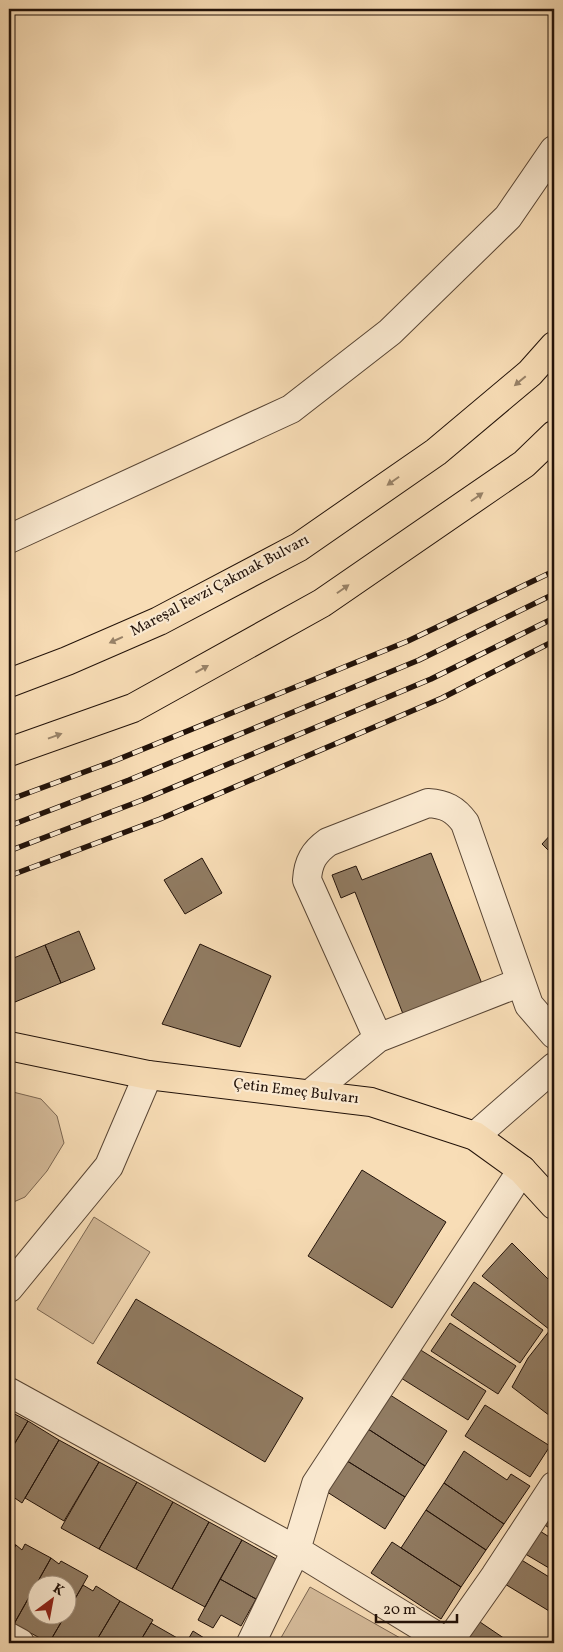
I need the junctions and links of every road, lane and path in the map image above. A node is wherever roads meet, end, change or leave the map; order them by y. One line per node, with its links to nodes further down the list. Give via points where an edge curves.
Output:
1 (554, 150): 4 (street, via 508,217 390,332 291,409)
2 (554, 346): 5 (main road, Mareşal Fevzi Çakmak Bulvarı, one-way to 5, via 530,373 436,452 299,547 159,621)
3 (554, 435): 6 (main road, one-way to 3, via 133,708 322,603 524,464)
4 (9, 539)
5 (9, 683)
6 (9, 752)
7 (521, 982): 8 (street, via 529,1005); 9 (street); 9 (street, via 465,823 449,807 438,803 419,806 328,842 319,849 307,869 307,880)
8 (554, 1034)
9 (378, 1038): 13 (street)
10 (9, 1046): 12 (main road, Çetin Emeç Bulvarı)
11 (554, 1067): 14 (street)
12 (148, 1074): 13 (main road, Çetin Emeç Bulvarı); 17 (street, via 109,1166)
13 (310, 1094): 14 (main road, Çetin Emeç Bulvarı, via 371,1102)
14 (475, 1136): 15 (main road, Çetin Emeç Bulvarı)
15 (522, 1170): 16 (main road, Çetin Emeç Bulvarı); 20 (street, via 316,1484)
16 (554, 1205)
17 (9, 1288)
18 (9, 1392): 20 (street)
19 (554, 1486): 24 (street)
20 (296, 1550): 23 (street); 24 (street)
21 (9, 1637): 22 (street)
22 (20, 1643)
23 (251, 1643)
24 (448, 1643)

